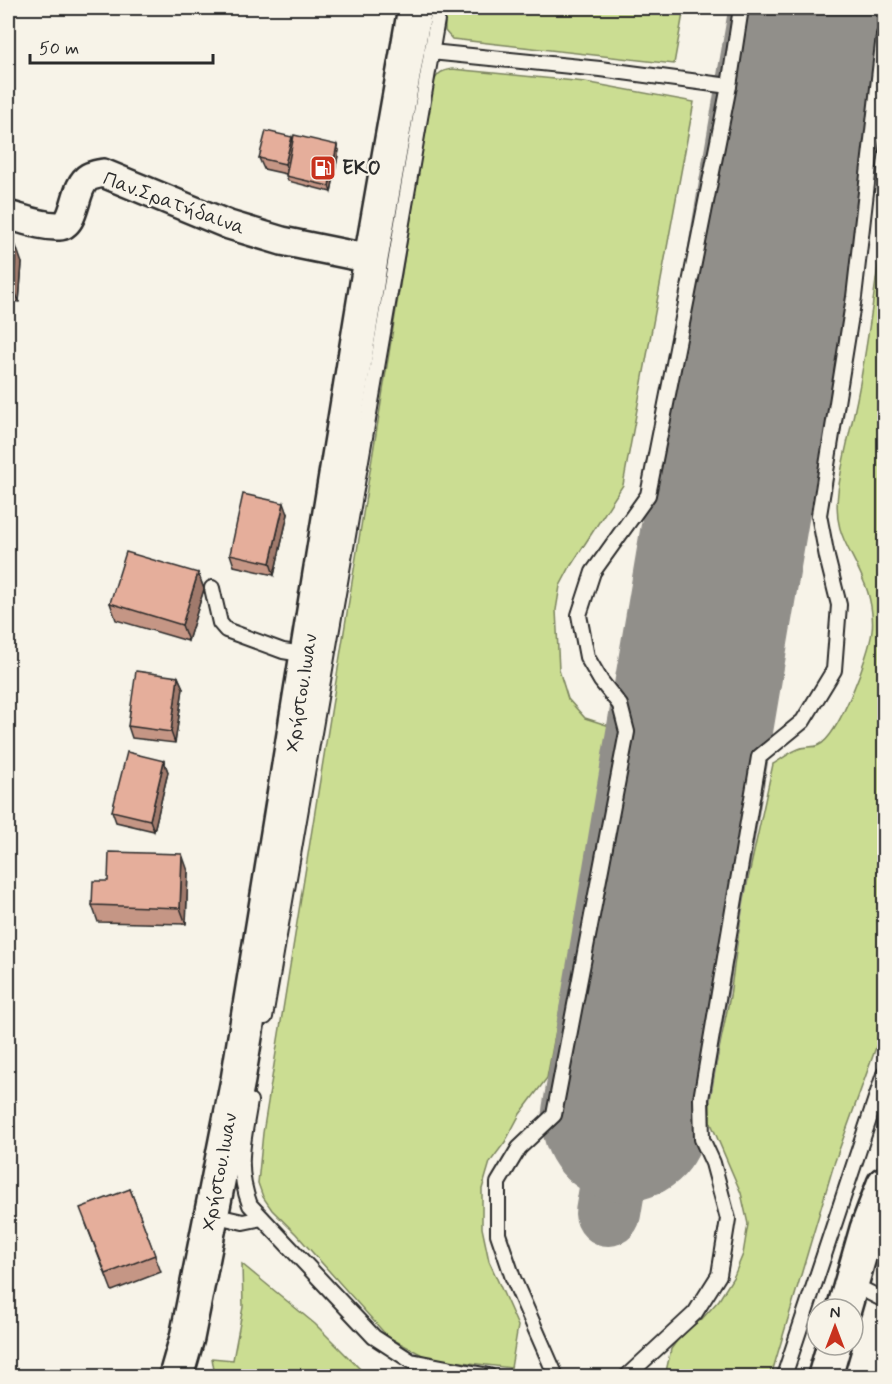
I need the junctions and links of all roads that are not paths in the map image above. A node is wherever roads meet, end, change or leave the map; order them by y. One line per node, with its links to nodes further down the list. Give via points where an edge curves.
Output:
1 (415, 8): 8 (street, Χρήστου.Ιωαν)
2 (438, 8): 5 (lane)
3 (741, 8): 6 (lane)
4 (885, 35): 23 (lane, via 854,297 819,515 839,605 834,670 803,721 759,757 701,1099 702,1139 728,1219 719,1275 695,1313)
5 (431, 52): 6 (lane); 11 (lane)
6 (729, 86): 22 (lane, via 648,495 593,572 579,615 587,657 620,705 627,732 554,1115 519,1148 498,1183 498,1234)
7 (8, 215): 8 (street, Παν.Σρατήδαινα, via 62,226 69,222 80,188 89,177 103,173 229,225 282,241)
8 (371, 259): 10 (street, Χρήστου.Ιωαν)
9 (212, 588): 10 (lane, via 220,623 226,630 284,651)
10 (308, 654): 15 (street, Χρήστου.Ιωαν)
11 (262, 1032)
12 (885, 1074): 24 (lane)
13 (252, 1090): 16 (lane, via 240,1164 243,1188 250,1205)
14 (885, 1184): 17 (street)
15 (212, 1215): 16 (lane, via 243,1222); 20 (street, Χρήστου.Ιωαν)
16 (262, 1218): 21 (lane, via 374,1337 411,1361)
17 (848, 1296): 18 (lane)
18 (885, 1300)
19 (831, 1357): 25 (street)
20 (176, 1377)
21 (489, 1377)
22 (556, 1377)
23 (627, 1377)
24 (784, 1377)
25 (825, 1377)

